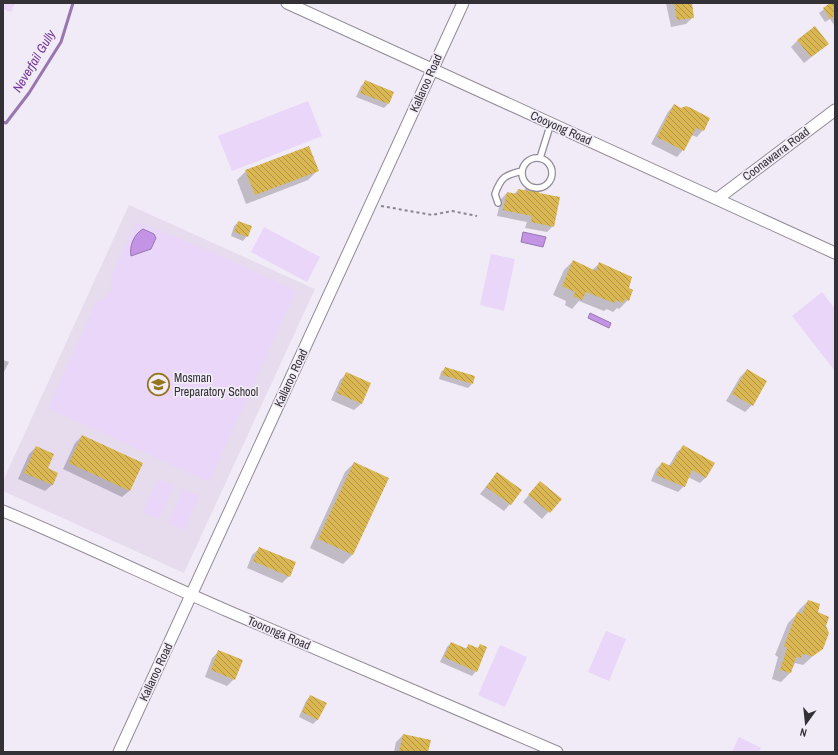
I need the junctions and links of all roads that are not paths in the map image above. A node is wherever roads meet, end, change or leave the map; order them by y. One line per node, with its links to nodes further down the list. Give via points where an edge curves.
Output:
1 (287, 3): 3 (street, Cooyong Road)
2 (462, 3): 3 (street, Kallaroo Road)
3 (433, 69): 5 (street, Cooyong Road); 12 (street, Kallaroo Road)
4 (835, 110): 8 (street, Coonawarra Road)
5 (551, 123): 6 (lane); 8 (street, Cooyong Road)
6 (540, 158): 7 (lane, via 530,160); 7 (lane, via 547,162 552,172 546,184 531,186 524,179)
7 (522, 171): 9 (lane, via 504,177 498,184 495,194)
8 (717, 199): 10 (street, Cooyong Road)
9 (498, 203)
10 (835, 252)
11 (3, 511): 12 (street, Tooronga Road)
12 (193, 595): 13 (street, Kallaroo Road); 14 (street, Tooronga Road)
13 (119, 752)
14 (557, 752)

